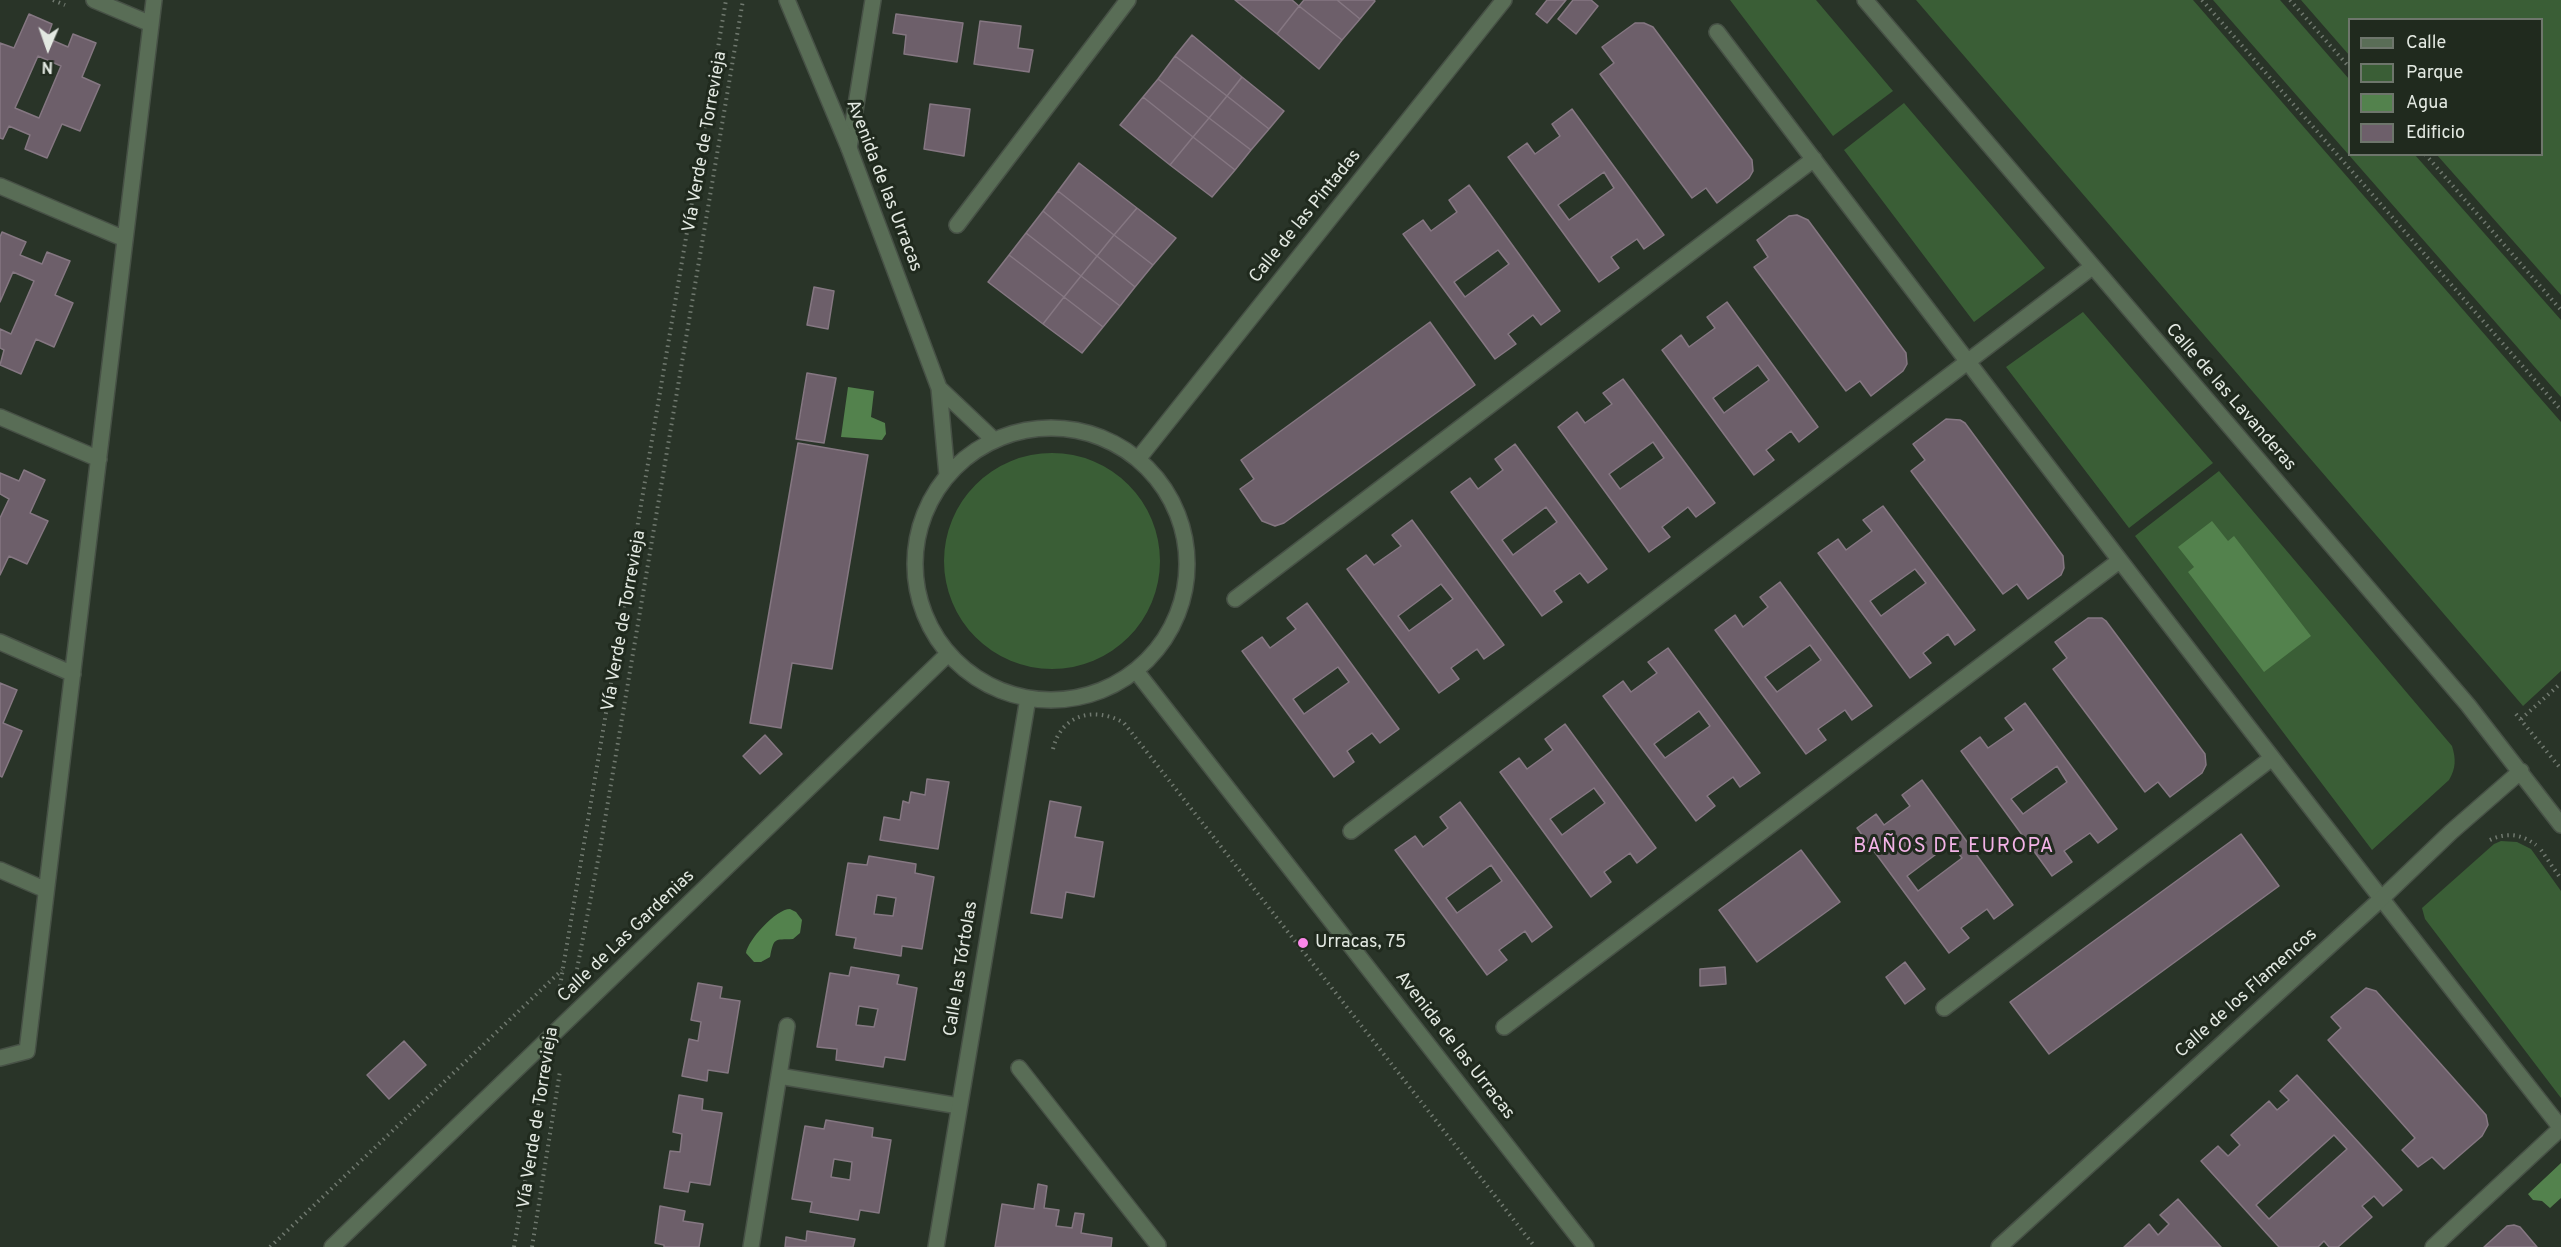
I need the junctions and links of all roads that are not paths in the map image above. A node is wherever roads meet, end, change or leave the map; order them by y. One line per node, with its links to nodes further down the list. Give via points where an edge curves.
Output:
1 (94, 0): 8 (street)
2 (154, 0): 8 (street)
3 (787, 0): 10 (street, Avenida de las Urracas)
4 (873, 0): 10 (street)
5 (1128, 0): 13 (street)
6 (1504, 0): 21 (street, Calle de las Pintadas)
7 (1865, 0): 15 (street, Calle de las Lavanderas)
8 (151, 24): 14 (street)
9 (1717, 32): 11 (street)
10 (849, 148): 17 (street, Avenida de las Urracas)
11 (1814, 159): 16 (street); 24 (street)
12 (0, 186): 14 (street)
13 (957, 225)
14 (125, 239): 20 (street)
15 (2092, 267): 16 (street); 31 (street, Calle de las Lavanderas)
16 (1969, 361): 23 (street); 33 (street)
17 (939, 388): 19 (street, Avenida de las Urracas); 22 (street, Avenida de las Urracas)
18 (0, 417): 20 (street)
19 (994, 440): 21 (street, via 1043,428 1094,434); 22 (street, via 968,454)
20 (99, 459): 28 (street)
21 (1138, 459): 27 (street, via 1170,495 1186,541 1186,565 1185,589 1168,634)
22 (947, 475): 26 (street, via 922,516 914,564 922,612)
23 (2119, 561): 30 (street); 39 (street)
24 (1235, 599)
25 (0, 642): 28 (street)
26 (948, 654): 29 (street, via 984,683); 46 (street, Calle de Las Gardenias)
27 (1136, 671): 29 (street, via 1085,696); 49 (street, Avenida de las Urracas)
28 (73, 674): 35 (street)
29 (1028, 698): 43 (street, Calle las Tórtolas)
30 (2272, 758): 36 (street); 37 (street)
31 (2521, 771): 32 (street, Calle de las Lavanderas); 36 (street, Calle de los Flamencos)
32 (2561, 825)
33 (1351, 831)
34 (0, 870): 35 (street)
35 (46, 890): 40 (street, via 27,1051)
36 (2381, 899): 44 (street); 50 (street, Calle de los Flamencos)
37 (1944, 1008)
38 (787, 1026): 42 (street)
39 (1504, 1027)
40 (0, 1058)
41 (1019, 1068): 45 (street)
42 (779, 1076): 43 (street); 47 (street)
43 (959, 1106): 48 (street, Calle las Tórtolas)
44 (2561, 1128): 51 (street)
45 (1158, 1246)
46 (332, 1247)
47 (751, 1247)
48 (936, 1247)
49 (1586, 1247)
50 (1999, 1247)
51 (2433, 1247)

